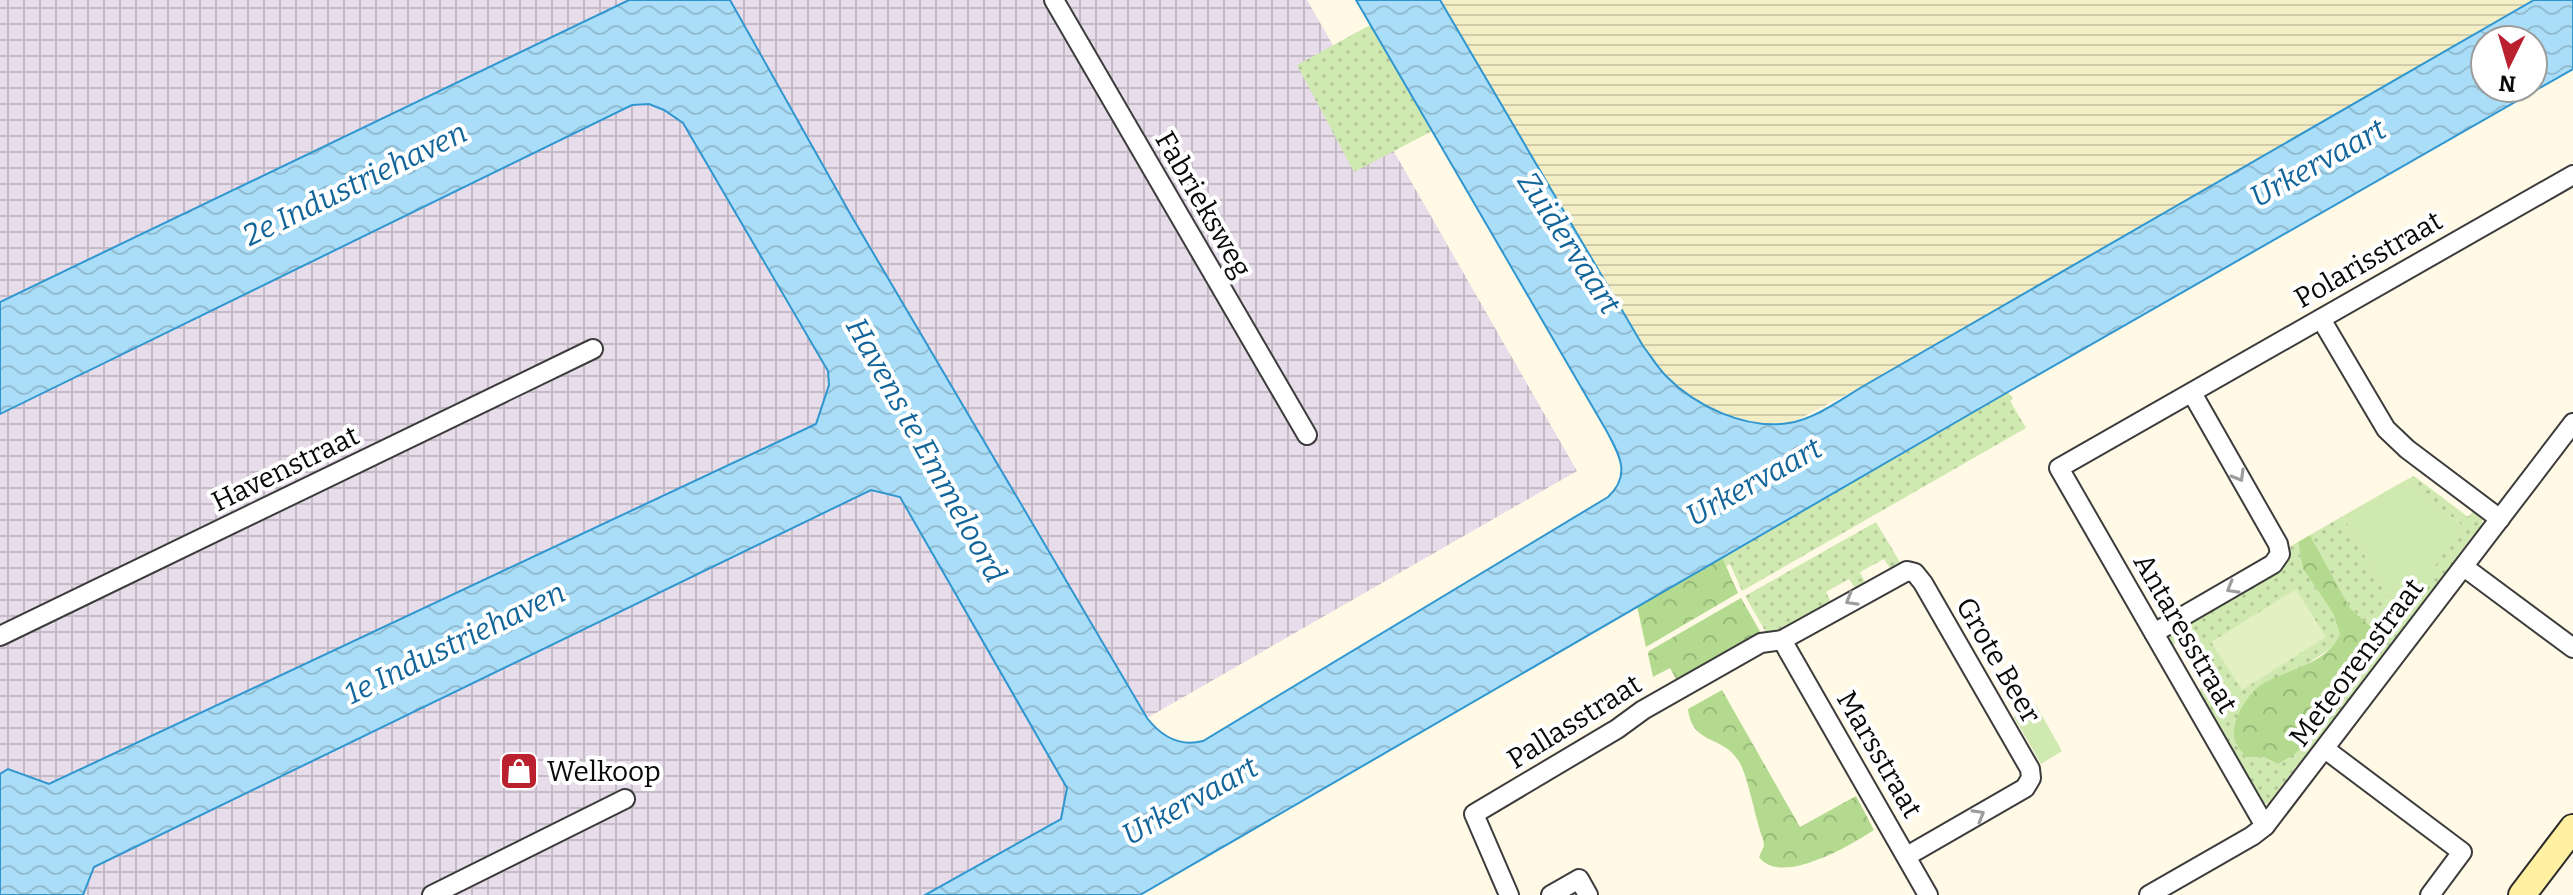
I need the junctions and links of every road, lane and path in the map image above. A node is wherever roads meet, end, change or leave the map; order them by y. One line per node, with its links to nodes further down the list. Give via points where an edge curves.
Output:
1 (1054, 0): 7 (street, Fabrieksweg)
2 (2573, 175): 3 (street, Polarisstraat)
3 (2321, 319): 5 (street, Polarisstraat); 9 (street, via 2386,429)
4 (593, 349): 12 (street, Havenstraat)
5 (2192, 393): 8 (street, Polarisstraat); 11 (street, one-way to 11, via 2280,547 2279,557)
6 (2573, 423): 9 (street, Meteorenstraat)
7 (1307, 435)
8 (2059, 468): 11 (street, Antaresstraat)
9 (2500, 519): 10 (street, Meteorenstraat)
10 (2464, 567): 14 (street); 15 (street, Meteorenstraat)
11 (2154, 633): 17 (street, Antaresstraat)
12 (0, 636)
13 (1782, 640): 19 (street, Marsstraat); 19 (street, Grote Beer, one-way to 13, via 2030,781 2027,765 1923,583 1911,571 1900,573); 21 (street, Pallasstraat, via 1761,643 1474,814)
14 (2573, 648)
15 (2325, 749): 17 (street, Meteorenstraat); 26 (street, via 2462,852)
16 (625, 799): 20 (street)
17 (2265, 826): 25 (street, Meteorenstraat)
18 (2573, 828): 27 (main road)
19 (1907, 856): 24 (street, Marsstraat)
20 (432, 895)
21 (1509, 895)
22 (1551, 895): 23 (street, via 1579,879)
23 (1588, 895)
24 (1928, 895)
25 (2149, 895)
26 (2430, 895)
27 (2522, 895)

